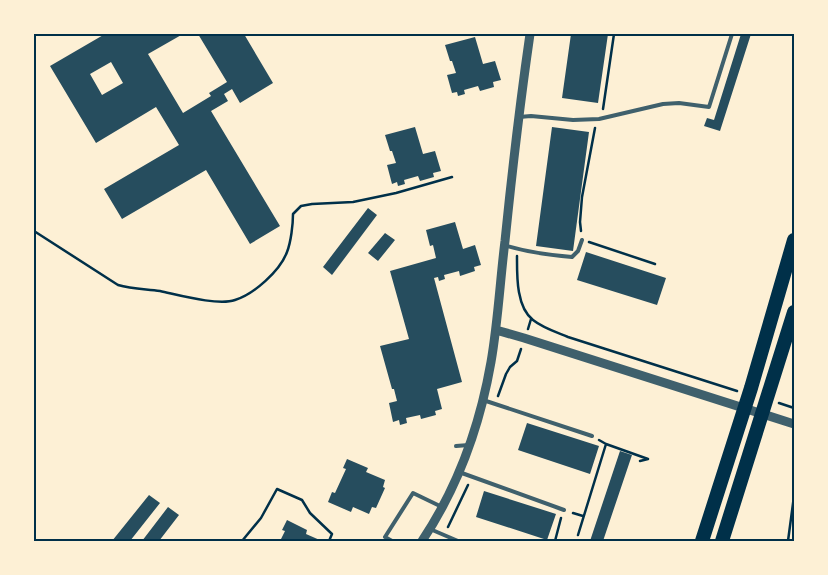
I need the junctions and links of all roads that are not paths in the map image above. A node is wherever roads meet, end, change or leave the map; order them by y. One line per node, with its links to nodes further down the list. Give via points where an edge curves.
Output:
1 (530, 34): 3 (street)
2 (732, 34): 3 (lane, via 709,107 679,102 599,119)
3 (520, 117): 6 (street)
4 (582, 240): 6 (lane, via 572,257)
5 (794, 240): 21 (highway)
6 (504, 245): 8 (street)
7 (794, 312): 22 (highway)
8 (496, 330): 9 (street); 10 (street)
9 (483, 400): 11 (lane); 12 (street)
10 (794, 424)
11 (592, 436)
12 (469, 445): 13 (lane); 14 (street)
13 (456, 446)
14 (459, 472): 15 (street); 16 (lane)
15 (442, 507): 17 (street); 18 (lane, via 413,493 385,537)
16 (564, 510)
17 (430, 529): 19 (street); 20 (lane)
18 (392, 541)
19 (422, 541)
20 (458, 541)
21 (702, 541)
22 (722, 541)

